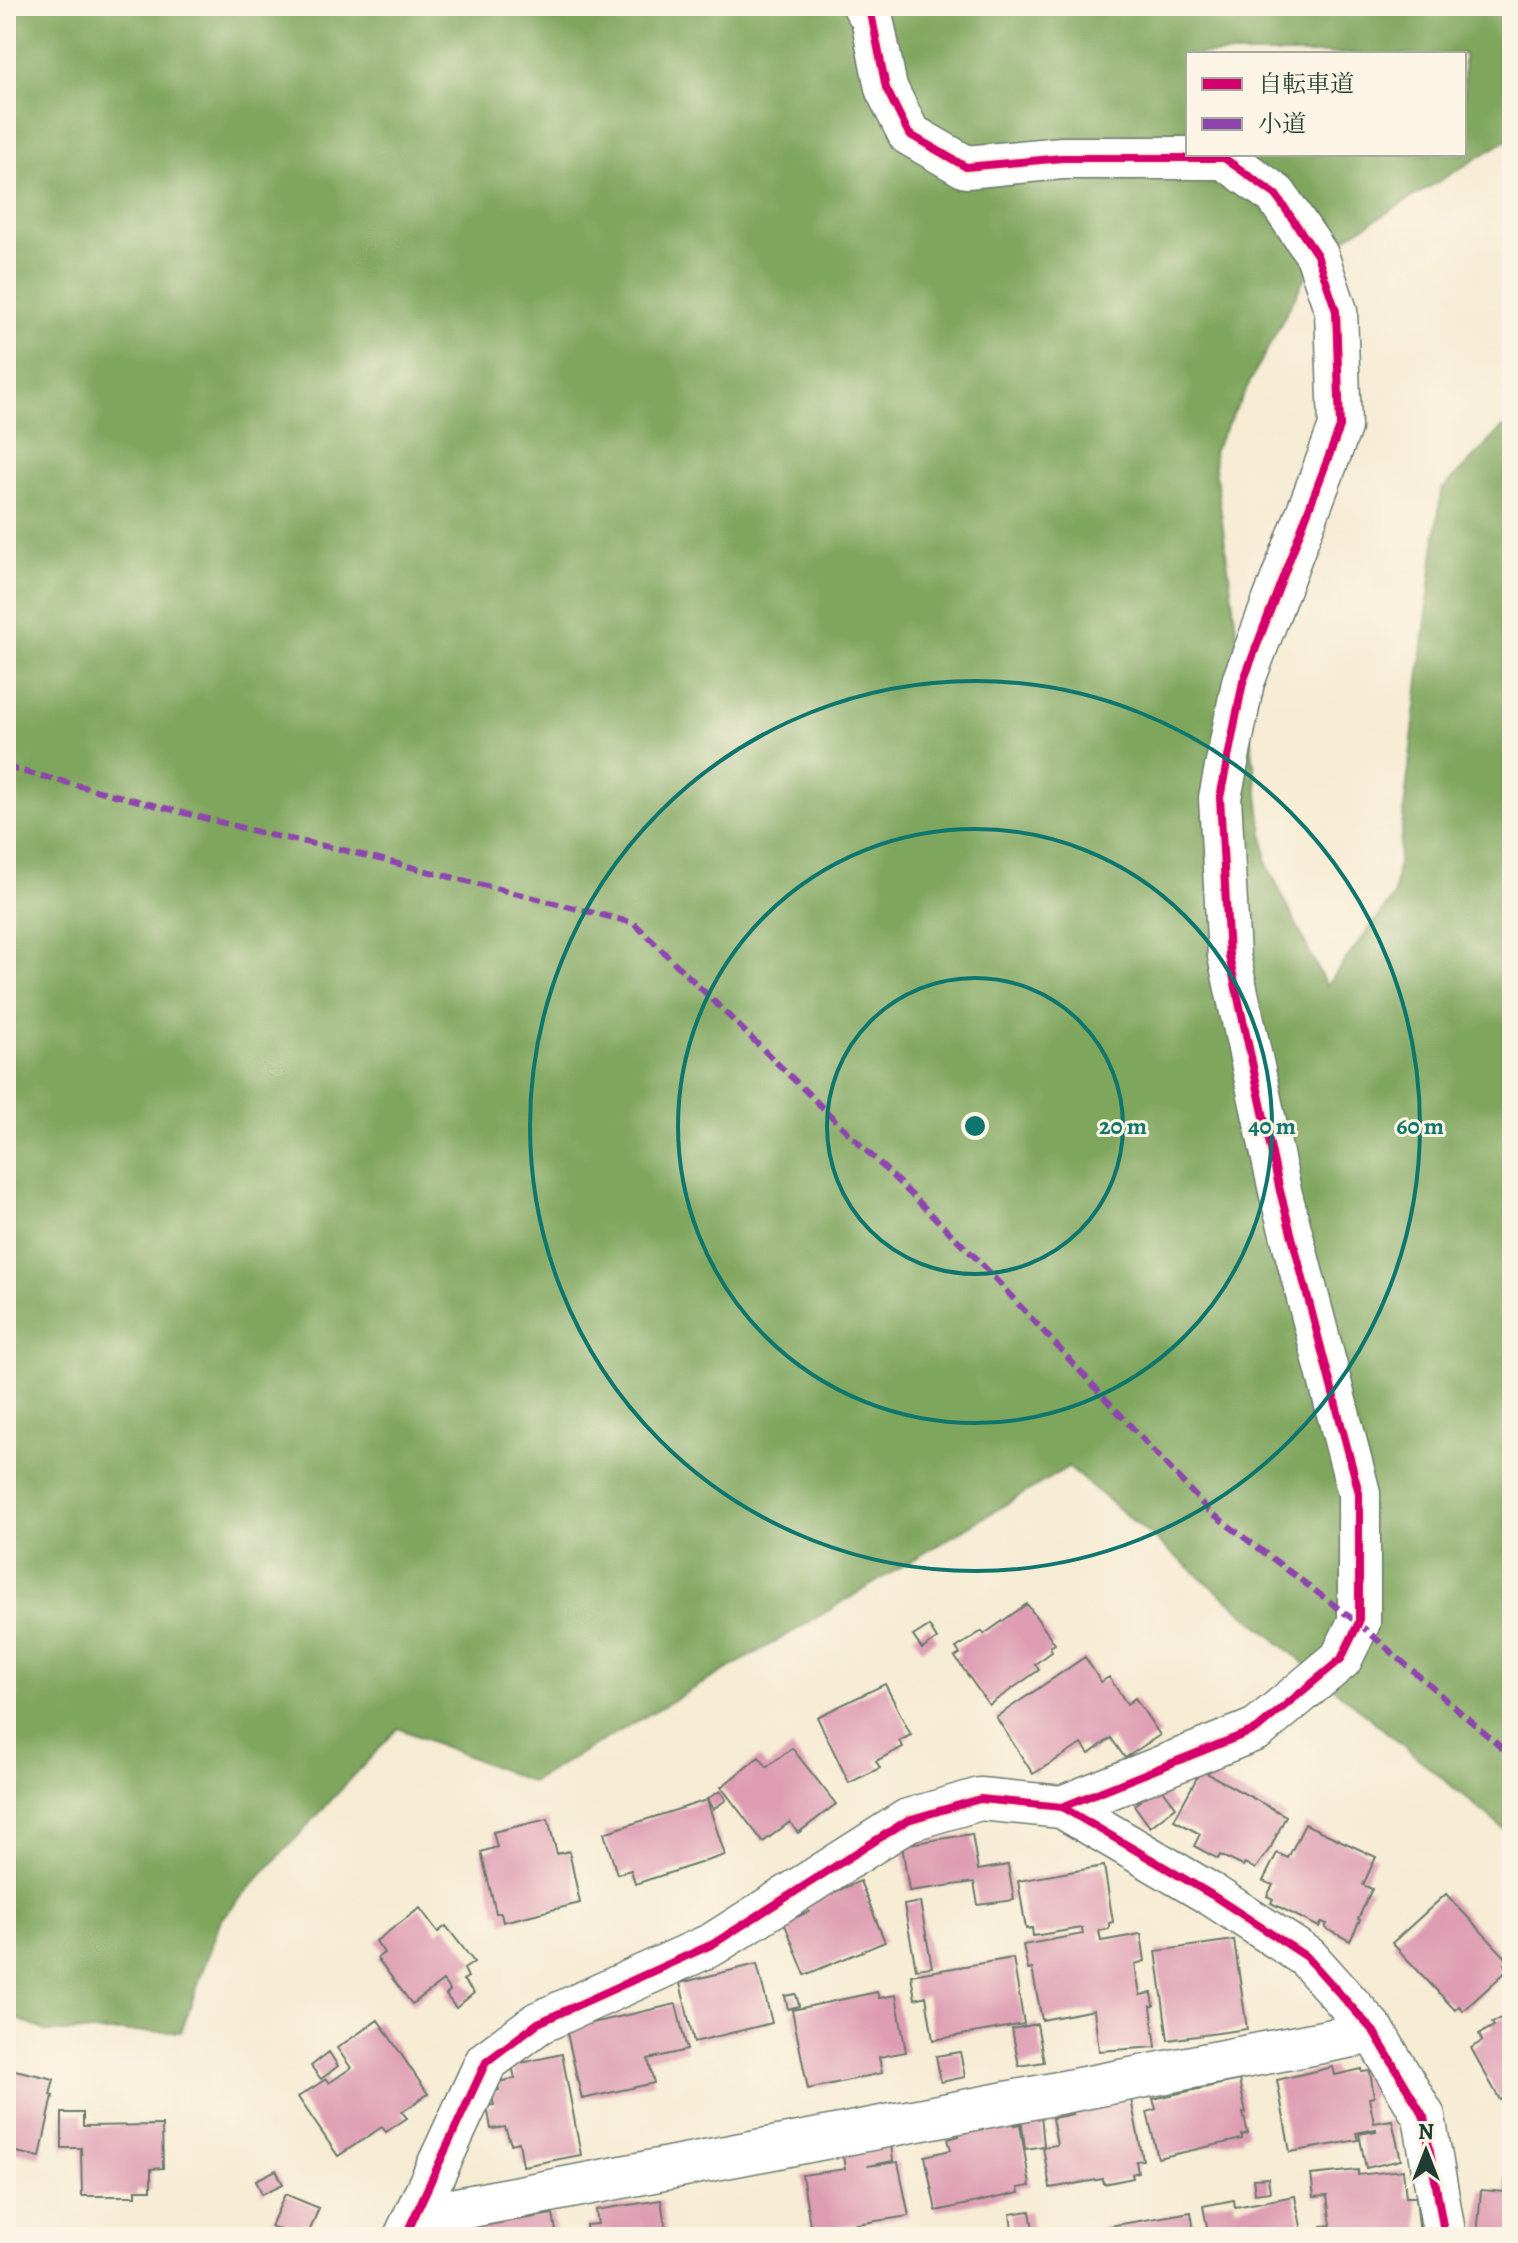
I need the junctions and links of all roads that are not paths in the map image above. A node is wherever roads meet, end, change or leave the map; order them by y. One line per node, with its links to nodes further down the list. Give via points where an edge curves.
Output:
1 (864, 6): 2 (street, via 872,18 886,88 909,134 966,167 1062,158 1224,158 1276,195 1317,255 1336,311 1340,427 1243,682 1220,798 1229,956 1280,1191 1359,1493 1359,1622 1341,1659 1257,1729)
2 (1062, 1807): 3 (street, via 1307,1957); 4 (street, via 980,1799 908,1820 713,1944 538,2023 486,2062)
3 (1374, 2032): 4 (street); 5 (street, via 1424,2117)
4 (410, 2227)
5 (1442, 2237)

